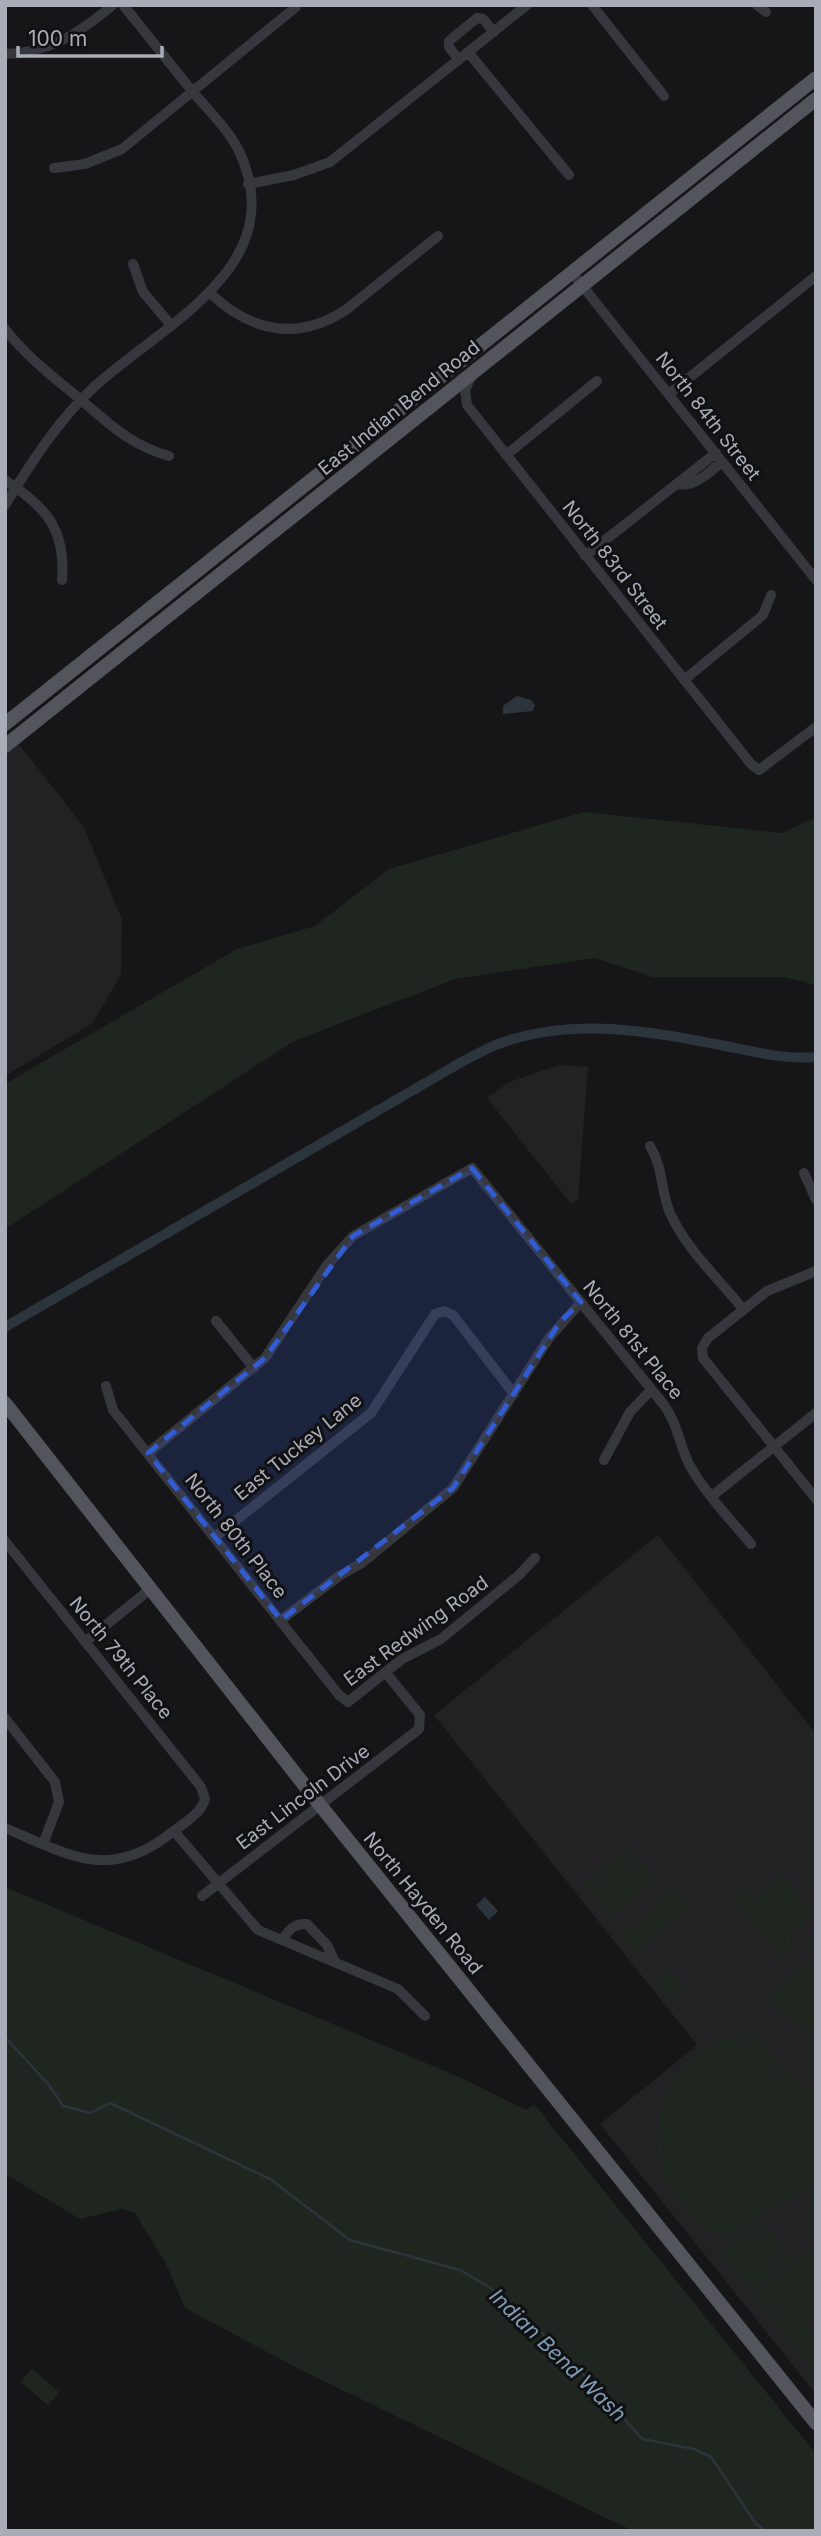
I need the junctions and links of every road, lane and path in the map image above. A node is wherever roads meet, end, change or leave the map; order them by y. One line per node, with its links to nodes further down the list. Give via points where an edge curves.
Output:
1 (113, 5): 8 (street, via 57,45)
2 (123, 5): 11 (street)
3 (592, 5): 12 (street)
4 (296, 7): 11 (street)
5 (522, 7): 6 (street)
6 (494, 32): 7 (street); 9 (street, via 477,18 449,41)
7 (468, 52): 9 (street); 15 (street)
8 (5, 54)
9 (459, 60): 16 (street, via 330,162 293,176)
10 (816, 78): 19 (main road, East Indian Bend Road)
11 (193, 92): 14 (street, via 106,158); 16 (street, via 239,151)
12 (664, 96)
13 (816, 99): 21 (main road, East Indian Bend Road)
14 (54, 168)
15 (569, 175)
16 (248, 184): 22 (street, via 250,222 245,240 230,272)
17 (438, 236): 22 (street, via 347,309 311,327 274,329 257,324 229,310)
18 (133, 264): 23 (street, via 143,292)
19 (573, 274): 21 (street, North 84th Street); 40 (main road, East Indian Bend Road)
20 (816, 276): 27 (street)
21 (582, 286): 25 (main road, East Indian Bend Road); 27 (street, North 84th Street)
22 (210, 293): 23 (street)
23 (171, 325): 28 (street)
24 (5, 329): 28 (street)
25 (472, 375): 29 (street, North 83rd Street, via 465,390 467,405); 42 (main road, East Indian Bend Road)
26 (597, 381): 29 (street)
27 (669, 394): 31 (street, North 84th Street)
28 (80, 400): 30 (street, via 126,439); 33 (street)
29 (506, 455): 35 (street, North 83rd Street)
30 (169, 456)
31 (719, 458): 35 (street, via 677,484); 37 (street, North 84th Street)
32 (5, 480): 33 (street)
33 (16, 487): 34 (street); 36 (street, via 43,509 52,523 61,542)
34 (5, 505)
35 (585, 556): 39 (street, North 83rd Street)
36 (62, 580)
37 (816, 580)
38 (771, 595): 39 (street, via 763,615)
39 (684, 680): 41 (street, North 83rd Street, via 759,770)
40 (5, 724)
41 (816, 727)
42 (5, 746)
43 (650, 1146): 48 (street, via 660,1163 665,1198 676,1226)
44 (804, 1173): 45 (street)
45 (816, 1200)
46 (816, 1271): 48 (street, via 767,1291)
47 (581, 1302): 50 (street, North 81st Place, via 471,1168 346,1243 276,1345); 52 (street, North 81st Place); 53 (street, via 549,1338)
48 (743, 1310): 56 (street, via 708,1338 703,1358)
49 (216, 1321): 50 (street)
50 (254, 1368): 57 (street)
51 (106, 1386): 57 (street, North 80th Place, via 113,1410)
52 (651, 1390): 58 (street, via 630,1412); 59 (street, North 81st Place, via 675,1420 688,1462)
53 (514, 1394): 61 (street, East Tuckey Lane, via 453,1315 435,1314 371,1413); 66 (street, via 453,1488 362,1563)
54 (5, 1403): 65 (main road, North Hayden Road)
55 (816, 1413): 56 (street)
56 (774, 1446): 59 (street); 60 (street)
57 (148, 1453): 61 (street, North 80th Place)
58 (604, 1460)
59 (712, 1496): 63 (street, North 81st Place)
60 (816, 1499)
61 (215, 1537): 66 (street, North 80th Place)
62 (5, 1541): 67 (street, North 79th Place)
63 (751, 1545)
64 (535, 1558): 68 (street, East Redwing Road, via 441,1639)
65 (149, 1590): 67 (street); 71 (main road, North Hayden Road)
66 (281, 1620): 69 (street, North 80th Place)
67 (85, 1642): 73 (street, North 79th Place, via 201,1787 205,1799 198,1812)
68 (386, 1672): 69 (street, East Redwing Road); 71 (street, East Lincoln Drive, via 415,1708 420,1723 411,1737)
69 (348, 1702)
70 (5, 1718): 74 (street, via 55,1782 59,1802)
71 (321, 1805): 75 (street, East Lincoln Drive); 80 (main road, North Hayden Road)
72 (5, 1828): 74 (street)
73 (174, 1831): 74 (street, via 152,1848 116,1862 86,1861); 75 (street)
74 (43, 1844)
75 (217, 1885): 76 (street, East Lincoln Drive); 77 (street, via 249,1923)
76 (202, 1896)
77 (282, 1940): 78 (street); 78 (street, via 288,1930 307,1924 327,1945)
78 (335, 1962): 79 (street, via 405,1992)
79 (425, 2016)
80 (816, 2423)

